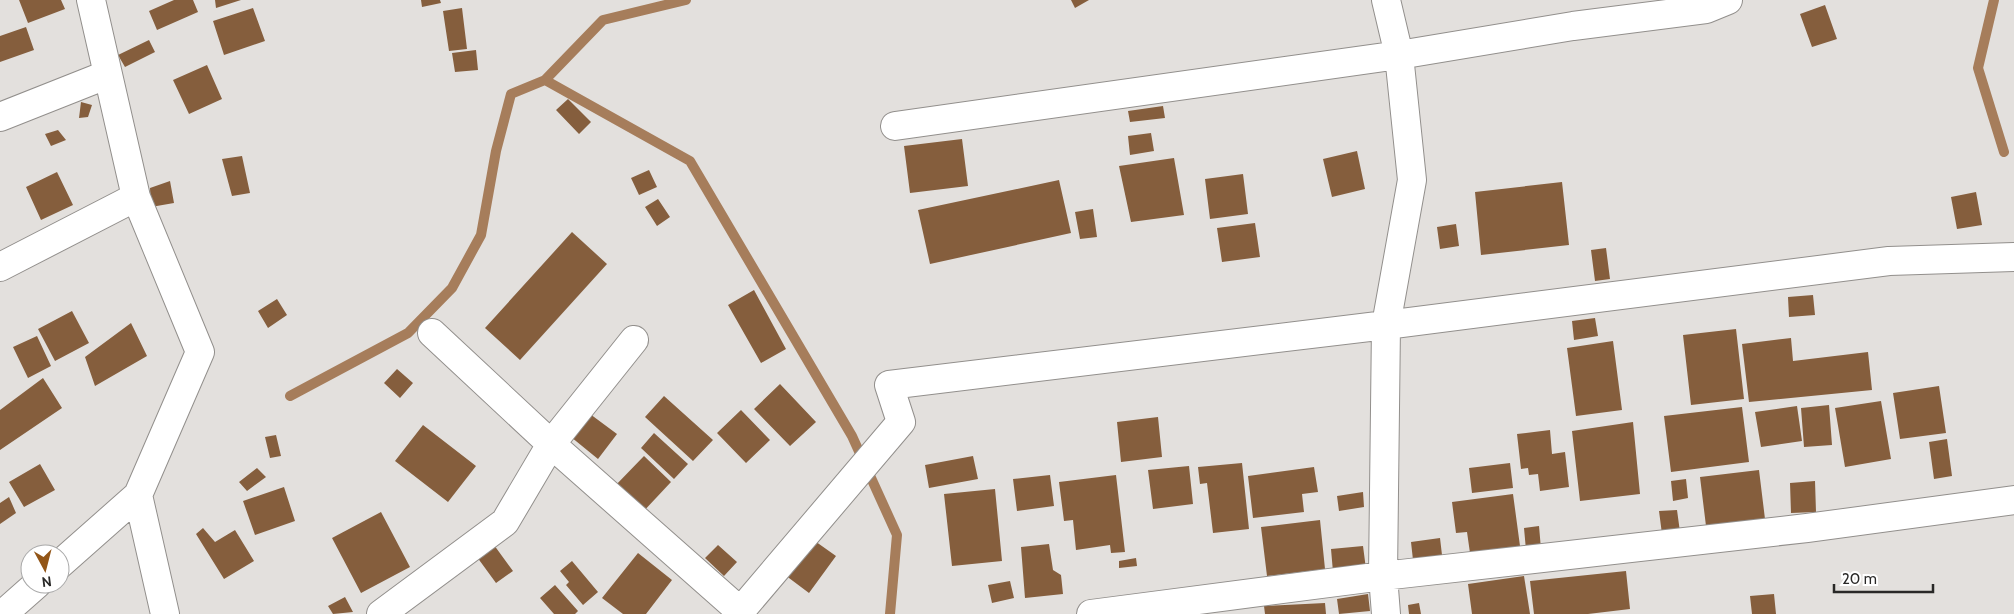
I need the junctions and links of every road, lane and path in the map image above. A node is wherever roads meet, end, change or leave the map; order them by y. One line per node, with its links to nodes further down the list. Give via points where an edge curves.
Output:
1 (91, 0): 5 (street)
2 (1386, 0): 4 (street)
3 (1728, 0): 4 (street, via 1706,9 1528,32)
4 (1399, 55): 7 (street); 11 (street, via 1412,180)
5 (106, 75): 6 (street); 8 (street)
6 (0, 117)
7 (895, 126)
8 (136, 197): 10 (street); 15 (street, via 200,352)
9 (2014, 257): 11 (street, via 1889,261)
10 (0, 267)
11 (1386, 325): 18 (street); 20 (street, via 888,385 901,422)
12 (432, 333): 14 (street)
13 (634, 340): 14 (street)
14 (551, 444): 20 (street); 23 (street, via 505,522)
15 (138, 496): 17 (street); 22 (street)
16 (2014, 500): 18 (street, via 1807,528)
17 (70, 555)
18 (1383, 576): 24 (street); 25 (street)
19 (26, 594): 21 (street)
20 (739, 613)
21 (3, 614)
22 (165, 614)
23 (381, 614)
24 (1091, 614)
25 (1386, 614)

